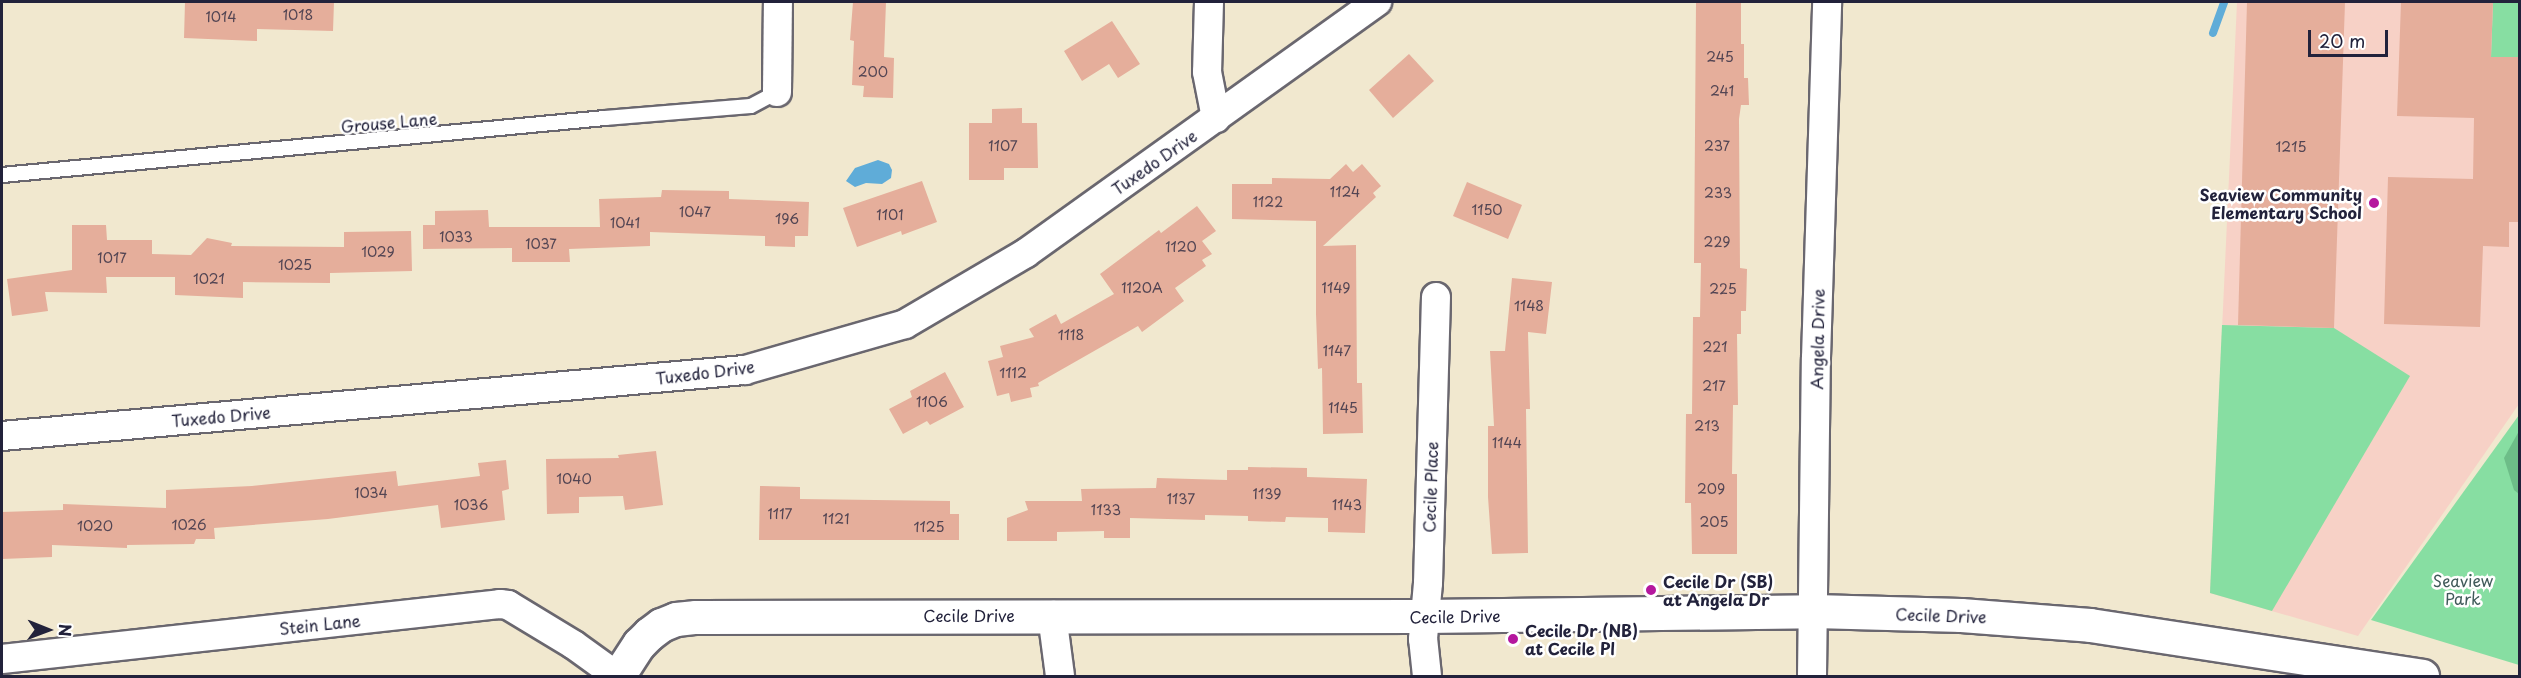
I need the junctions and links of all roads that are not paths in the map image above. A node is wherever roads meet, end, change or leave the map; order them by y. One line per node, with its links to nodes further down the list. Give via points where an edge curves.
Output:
1 (778, 2): 5 (street)
2 (1209, 2): 6 (street, via 1208,72)
3 (1377, 2): 6 (street, Tuxedo Drive)
4 (1827, 2): 10 (street, Angela Drive, via 1816,358)
5 (777, 92): 7 (lane, Grouse Lane, via 751,106)
6 (1216, 118): 9 (street, Tuxedo Drive, via 1026,253 905,324 745,370)
7 (2, 175)
8 (1436, 297): 12 (street, Cecile Place)
9 (2, 436)
10 (1814, 611): 12 (street, Cecile Drive); 17 (street, Angela Drive); 18 (street, Cecile Drive, via 1961,615 2090,625)
11 (1052, 615): 12 (street, Cecile Drive); 14 (street, Cecile Drive, via 696,617 661,625 639,644); 15 (street)
12 (1424, 616): 16 (street, Cecile Place)
13 (2, 659): 14 (street, Stein Lane, via 500,604 508,605 574,645)
14 (618, 676)
15 (1060, 676)
16 (1427, 676)
17 (1812, 676)
18 (2422, 676)

